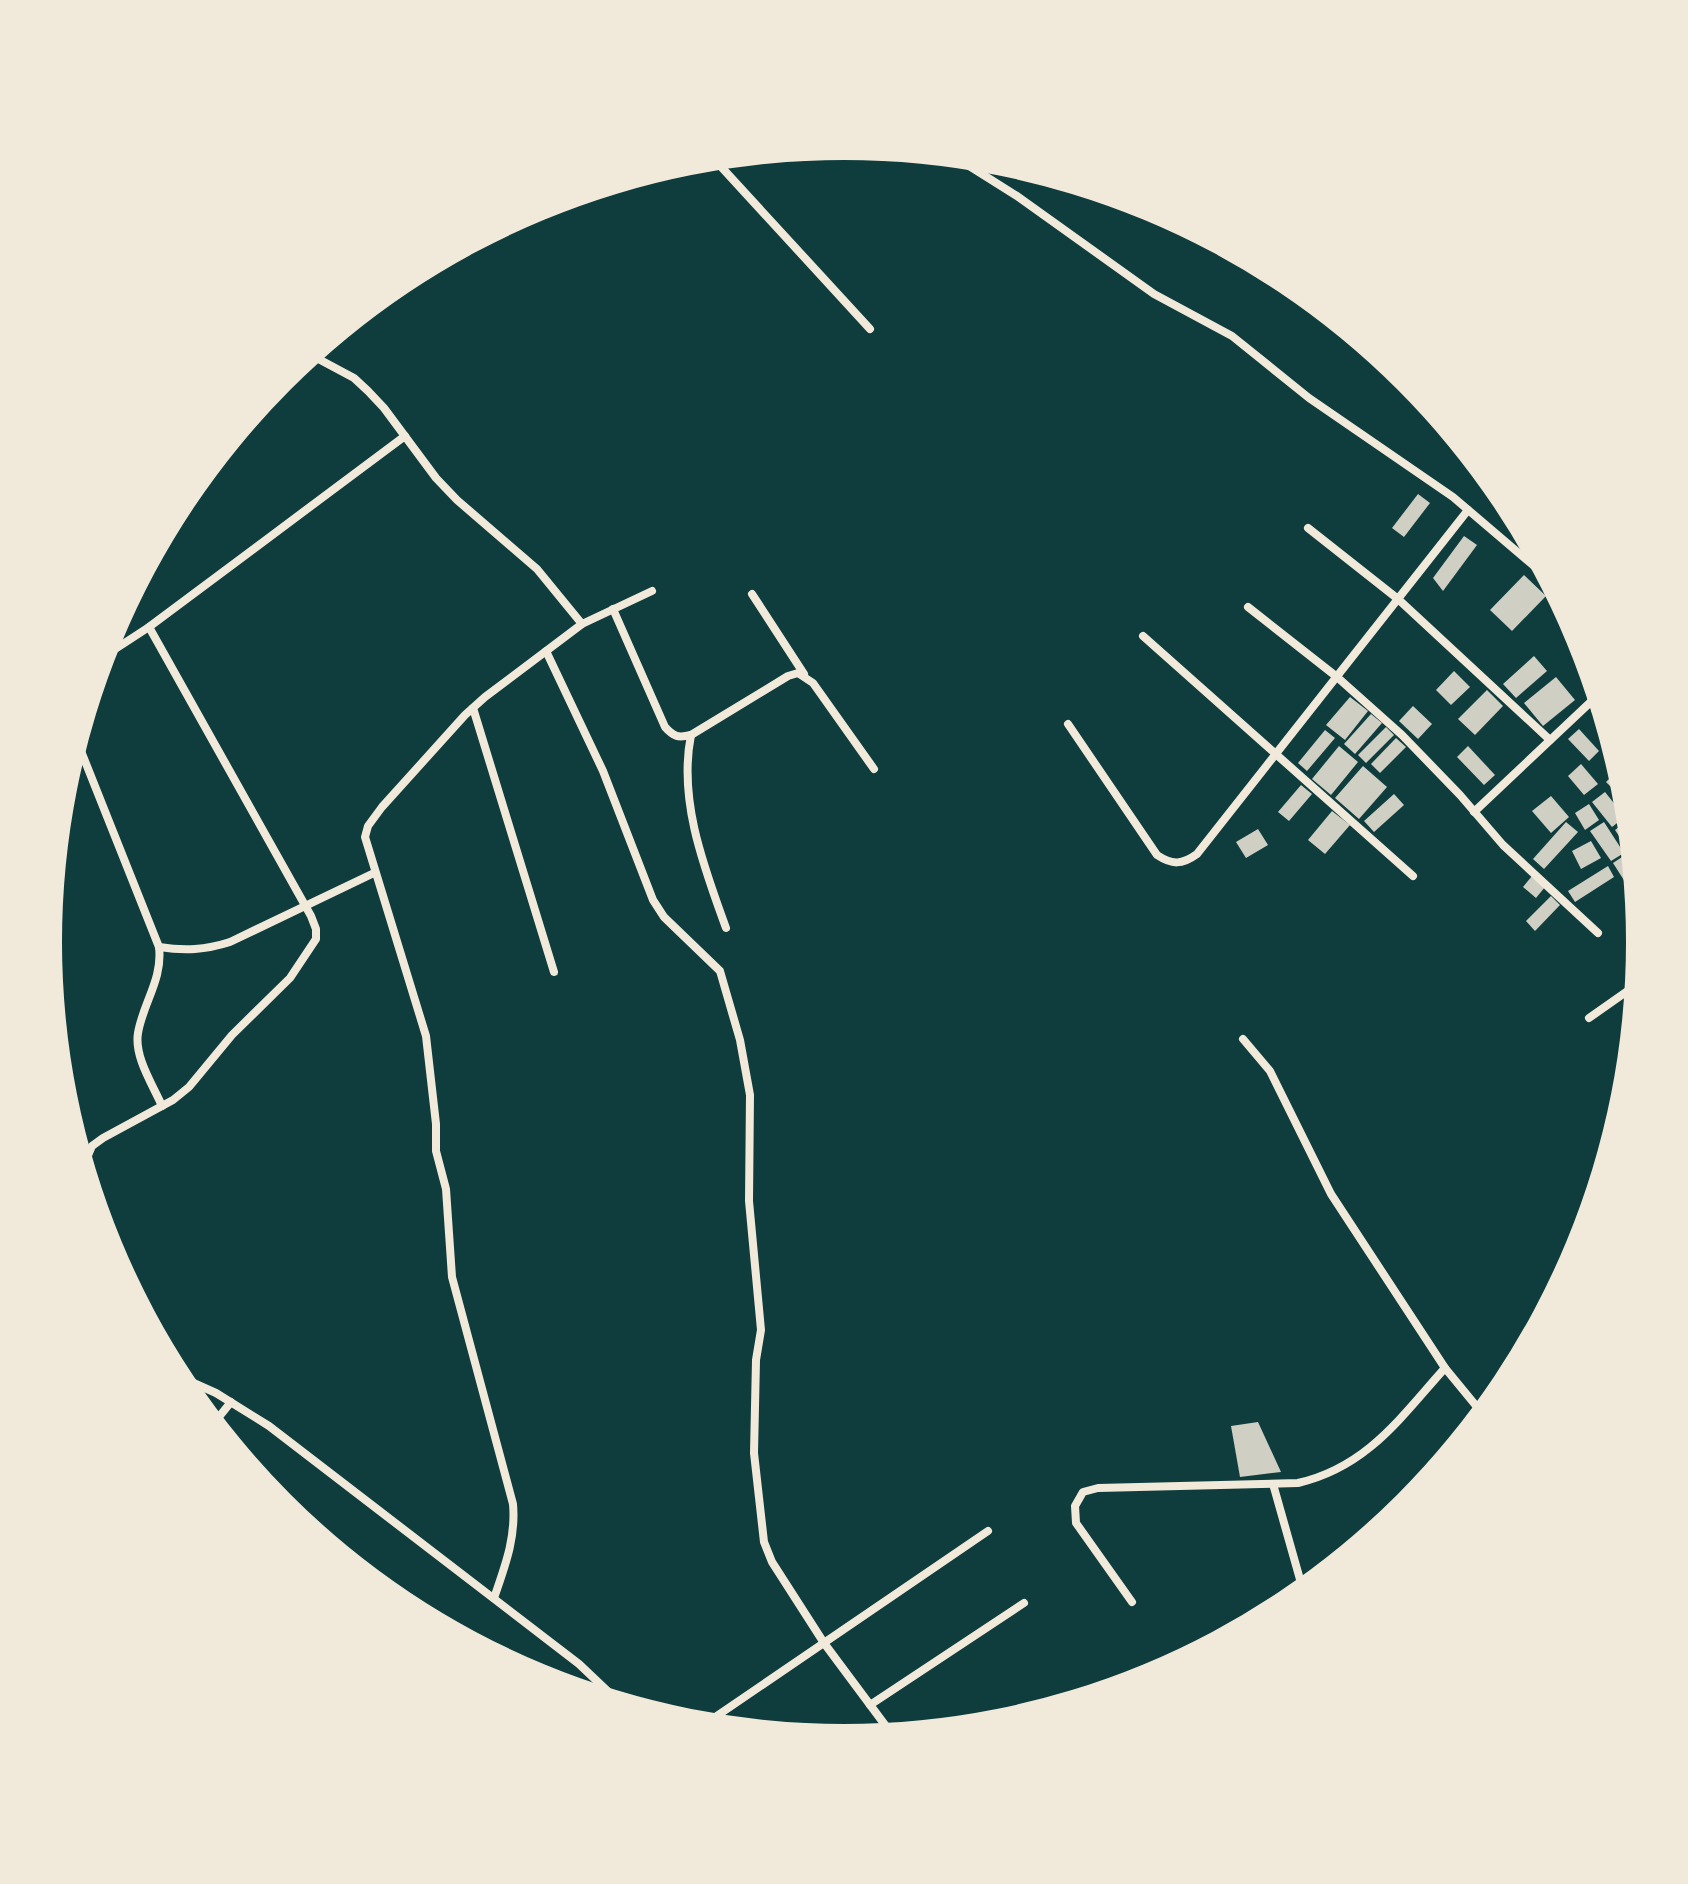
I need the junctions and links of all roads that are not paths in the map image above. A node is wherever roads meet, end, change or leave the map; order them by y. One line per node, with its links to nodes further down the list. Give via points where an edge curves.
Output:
1 (724, 170): 3 (street)
2 (979, 172): 6 (street, via 1154,294 1232,336 1309,398)
3 (870, 329)
4 (321, 360): 5 (street, via 354,378)
5 (405, 436): 14 (street, via 436,478 537,569); 15 (street)
6 (1468, 510): 8 (street); 11 (street)
7 (1308, 528): 11 (street)
8 (1525, 558)
9 (652, 591): 13 (street)
10 (752, 594): 19 (street)
11 (1398, 599): 20 (street); 25 (street)
12 (1248, 607): 20 (street)
13 (613, 609): 14 (street); 24 (street, via 665,727 672,736)
14 (582, 624): 18 (street)
15 (149, 627): 17 (street); 32 (street)
16 (1143, 636): 26 (street)
17 (121, 645)
18 (546, 651): 22 (street); 53 (street, via 603,771 653,900 715,964 726,985 751,1108 749,1201 761,1330 754,1453 764,1542)
19 (805, 676): 24 (street, via 788,676); 28 (street)
20 (1337, 677): 26 (street); 29 (street, via 1402,735)
21 (1588, 704): 25 (street)
22 (473, 708): 30 (street, via 368,826 366,846); 36 (street)
23 (1068, 724): 26 (street, via 1157,855 1177,864 1197,854)
24 (691, 735): 33 (street, via 687,754 692,813)
25 (1550, 740): 29 (street)
26 (1277, 753): 31 (street)
27 (84, 759): 35 (street)
28 (874, 769)
29 (1474, 812): 34 (street)
30 (374, 873): 32 (street); 50 (street, via 426,1036 452,1277 513,1504 512,1546)
31 (1413, 876)
32 (306, 906): 35 (street, via 207,949); 40 (street, via 316,939 290,978 189,1087)
33 (726, 928)
34 (1598, 933)
35 (159, 947): 40 (street, via 161,961 138,1044)
36 (554, 972)
37 (1624, 993): 38 (street)
38 (1589, 1018)
39 (1243, 1039): 42 (street, via 1270,1071 1331,1194)
40 (162, 1106): 41 (street)
41 (91, 1149)
42 (1445, 1368): 45 (street); 47 (street, via 1359,1457 1316,1479)
43 (203, 1388): 44 (street)
44 (231, 1402): 46 (street); 50 (street)
45 (1474, 1404)
46 (221, 1414)
47 (1273, 1484): 49 (street); 51 (street, via 1083,1492 1075,1506 1076,1523)
48 (988, 1531): 53 (street)
49 (1299, 1577)
50 (494, 1598): 54 (street)
51 (1132, 1602)
52 (1024, 1603): 55 (street)
53 (824, 1643): 55 (street); 56 (street)
54 (600, 1684)
55 (870, 1705): 57 (street)
56 (720, 1714)
57 (883, 1722)

